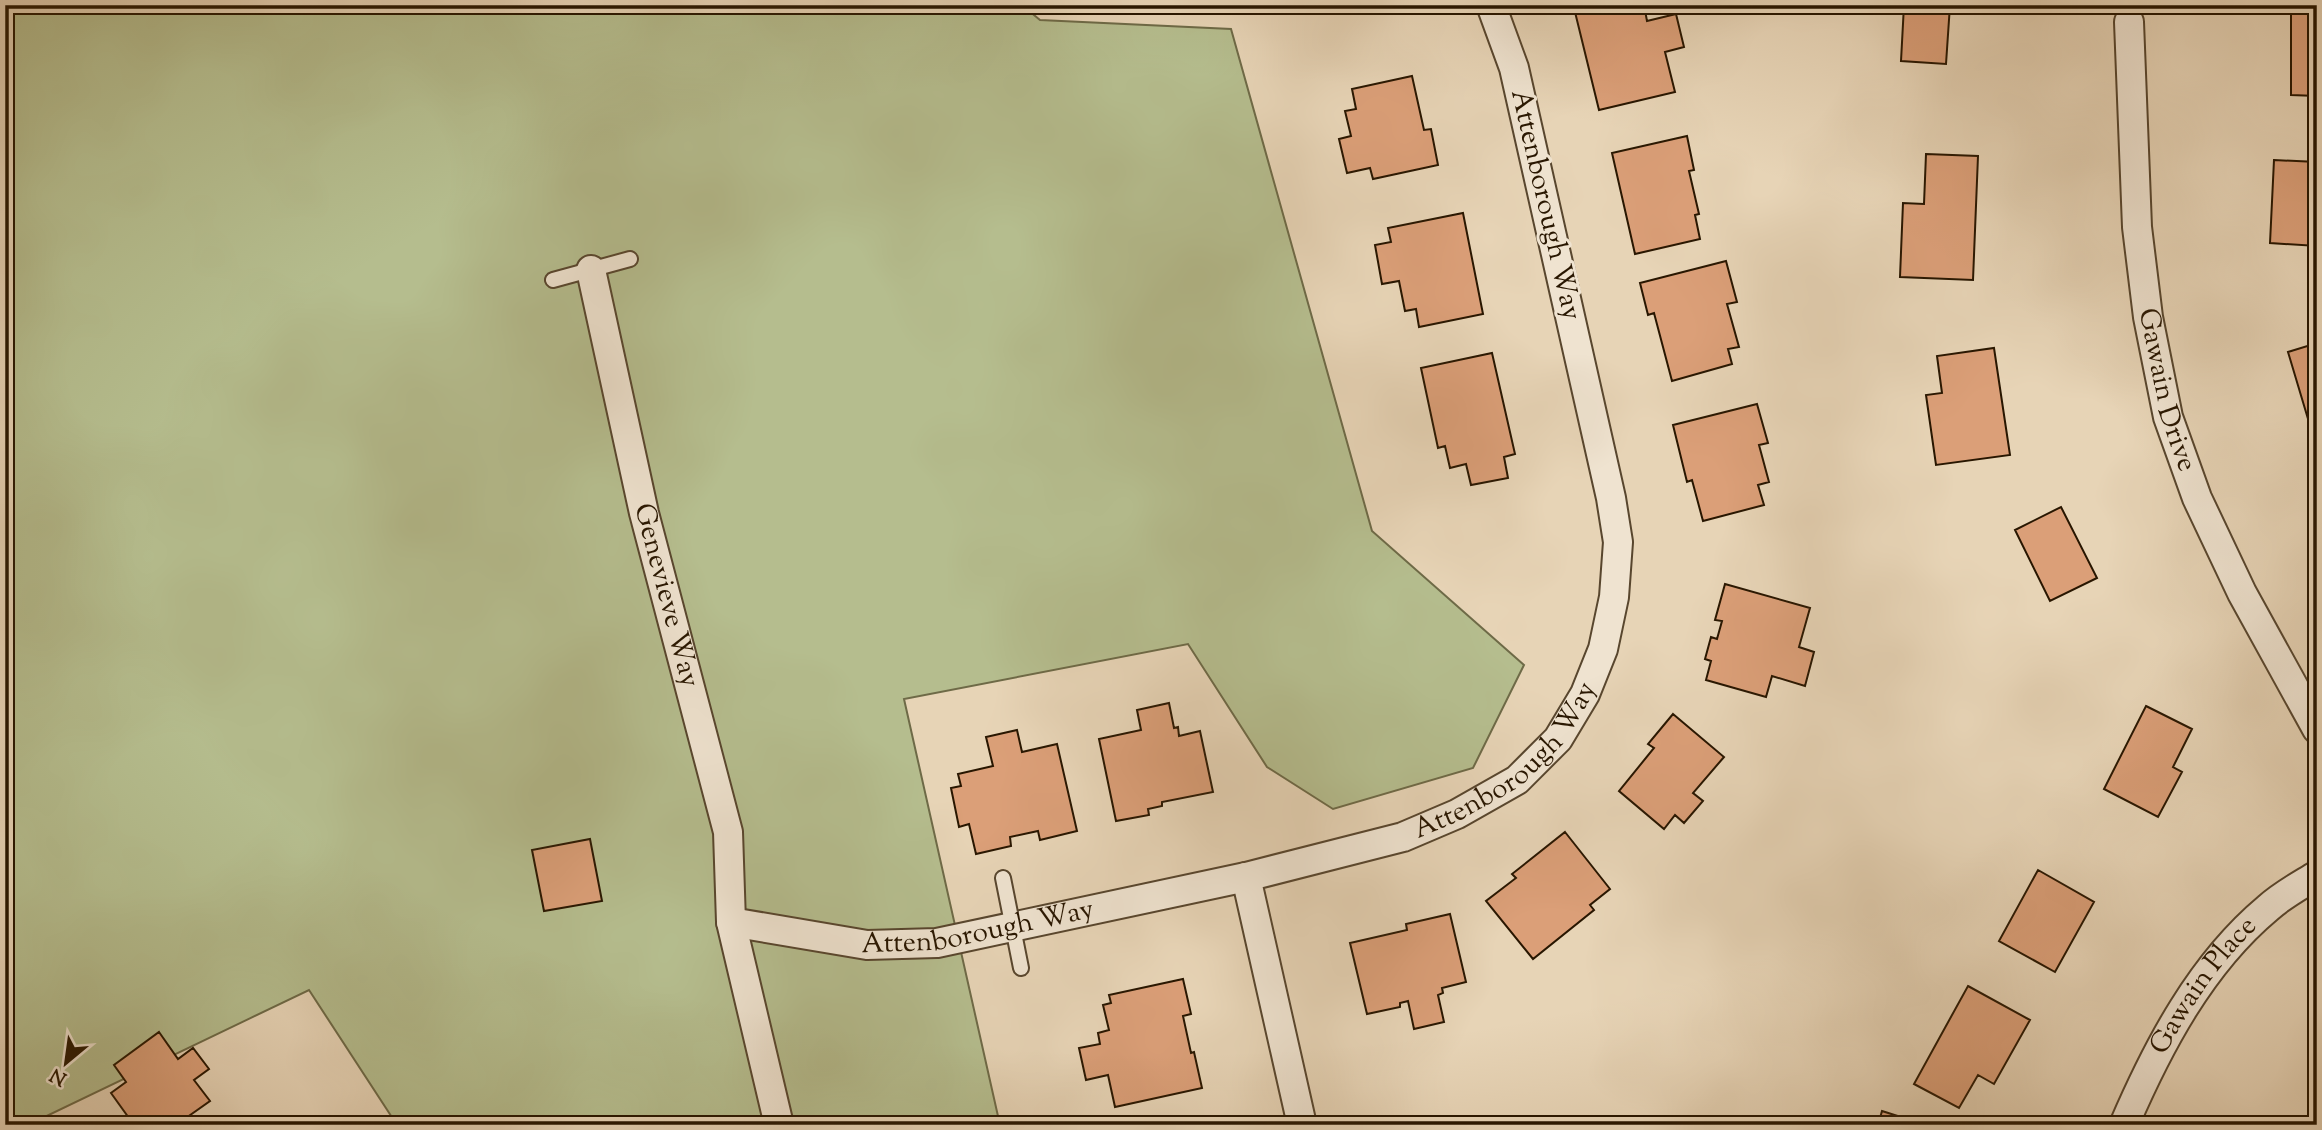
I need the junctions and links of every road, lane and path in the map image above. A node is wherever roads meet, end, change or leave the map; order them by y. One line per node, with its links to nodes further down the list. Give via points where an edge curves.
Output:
1 (1491, 5): 8 (street, Attenborough Way, via 1514,68 1611,498 1618,542 1614,597 1603,649 1585,694 1558,739 1517,779 1457,814 1403,836)
2 (2129, 22): 6 (street, Gawain Drive, via 2137,227 2148,317 2168,417 2197,498 2242,593)
3 (630, 259): 4 (lane)
4 (591, 270): 5 (lane); 10 (street, Genevieve Way, via 644,513 728,832)
5 (553, 280)
6 (2317, 729)
7 (2317, 875): 15 (street, Gawain Place, via 2268,907 2223,954 2183,1009 2149,1068)
8 (1246, 877): 11 (street, Attenborough Way); 14 (street)
9 (1003, 878): 11 (lane)
10 (731, 922): 11 (street, Attenborough Way, via 867,945 937,943); 13 (street, Genevieve Way)
11 (1013, 928): 12 (lane)
12 (1021, 968)
13 (779, 1125)
14 (1302, 1125)
15 (2124, 1125)

